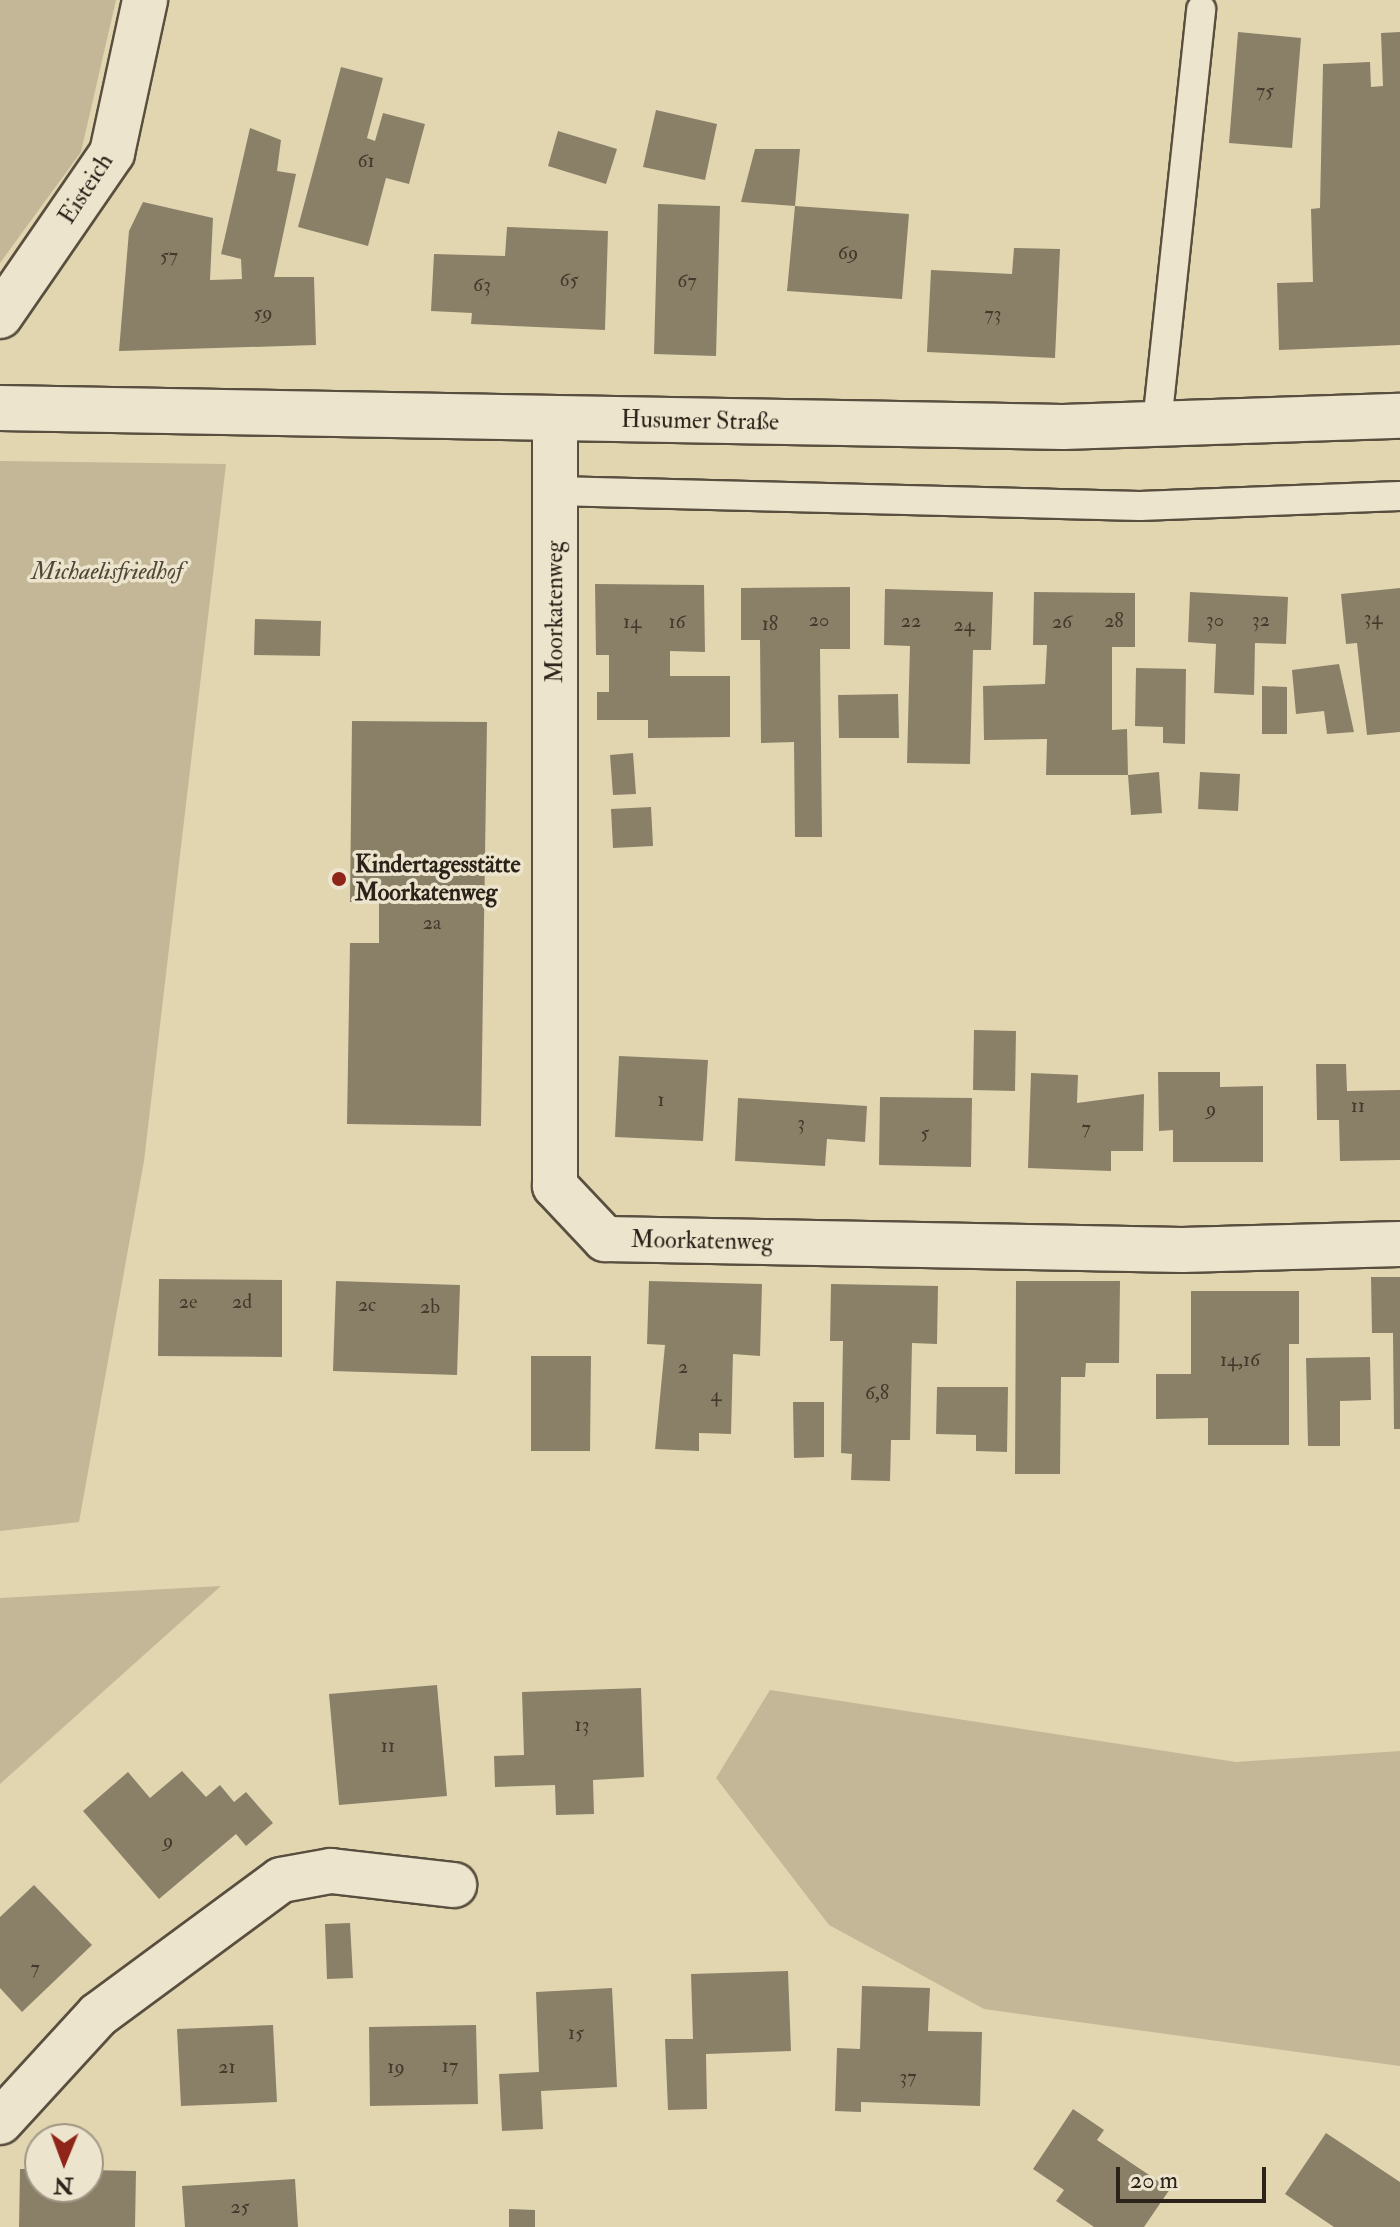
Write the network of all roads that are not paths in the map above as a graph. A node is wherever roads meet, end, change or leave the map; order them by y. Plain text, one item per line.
1 (145, 0) edge
2 (1201, 9) dead end
3 (0, 316) edge
4 (0, 408) edge
5 (1400, 416) edge
6 (555, 418) junction
7 (1157, 423) junction
8 (555, 491) junction
9 (1400, 496) edge
10 (1400, 1244) edge
11 (454, 1885) dead end
12 (0, 2122) edge

1 - 3 street, Eisteich
2 - 7 lane
4 - 6 street, Husumer Straße
5 - 7 street, Husumer Straße
6 - 7 street, Husumer Straße
6 - 8 street, Moorkatenweg
8 - 9 lane
8 - 10 street, Moorkatenweg
11 - 12 street

